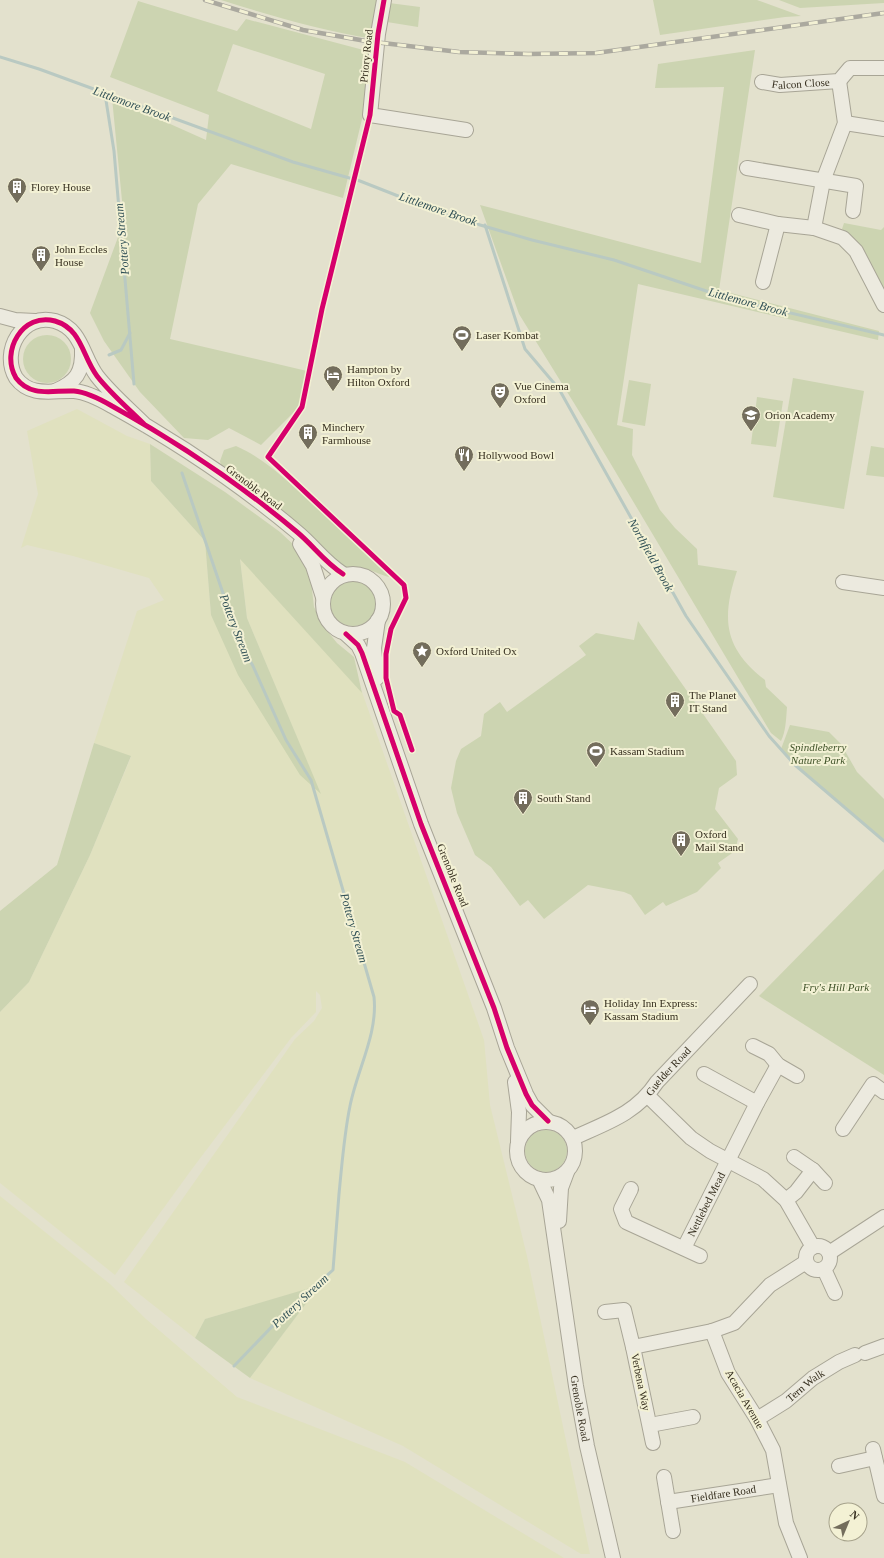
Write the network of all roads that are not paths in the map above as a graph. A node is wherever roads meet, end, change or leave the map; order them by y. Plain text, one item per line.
1 (384, 0) edge
2 (884, 68) edge
3 (839, 81) junction
4 (762, 82) dead end
5 (845, 123) junction
6 (884, 129) edge
7 (466, 130) dead end
8 (747, 168) dead end
9 (823, 181) junction
10 (853, 211) dead end
11 (739, 215) dead end
12 (778, 224) junction
13 (814, 228) junction
14 (763, 282) dead end
15 (884, 305) edge
16 (0, 316) edge
17 (36, 321) junction
18 (82, 349) junction
19 (0, 351) edge
20 (10, 365) junction
21 (53, 392) junction
22 (145, 425) junction
23 (280, 519) junction
24 (343, 574) junction
25 (843, 582) dead end
26 (884, 588) edge
27 (323, 597) junction
28 (378, 620) junction
29 (346, 634) junction
30 (380, 699) junction
31 (750, 984) dead end
32 (754, 1046) dead end
33 (507, 1048) junction
34 (778, 1065) junction
35 (704, 1074) dead end
36 (797, 1076) dead end
37 (884, 1092) edge
38 (648, 1096) junction
39 (757, 1103) junction
40 (548, 1121) junction
41 (843, 1129) dead end
42 (573, 1138) junction
43 (518, 1141) junction
44 (794, 1157) dead end
45 (728, 1161) junction
46 (813, 1170) junction
47 (567, 1172) junction
48 (539, 1179) junction
49 (825, 1183) dead end
50 (631, 1189) dead end
51 (786, 1200) junction
52 (884, 1216) edge
53 (813, 1247) junction
54 (684, 1248) junction
55 (829, 1253) junction
56 (700, 1256) dead end
57 (558, 1257) junction
58 (806, 1262) junction
59 (824, 1269) junction
60 (835, 1293) dead end
61 (605, 1312) dead end
62 (712, 1331) junction
63 (884, 1346) edge
64 (633, 1347) junction
65 (693, 1417) dead end
66 (757, 1419) junction
67 (650, 1425) junction
68 (653, 1443) dead end
69 (839, 1466) dead end
70 (664, 1477) dead end
71 (779, 1485) junction
72 (884, 1496) edge
73 (668, 1502) junction
74 (673, 1531) dead end
75 (613, 1558) edge
76 (800, 1558) edge

1 - 7 street, Priory Road
2 - 3 street, Falcon Close
3 - 4 street, Falcon Close
3 - 5 street, Falcon Close
5 - 6 street
5 - 9 street, Falcon Close
8 - 9 street
9 - 10 street
9 - 13 street, Falcon Close
11 - 12 street
12 - 13 street
12 - 14 street
13 - 15 street
16 - 17 street
17 - 18 street
17 - 20 street
18 - 21 street
18 - 22 street, Grenoble Road
19 - 20 street
20 - 21 street
21 - 22 street, Grenoble Road
22 - 23 street, Grenoble Road
23 - 24 street, Grenoble Road
23 - 27 street, Grenoble Road
24 - 27 street
24 - 28 street
25 - 26 street
27 - 29 street
28 - 29 street
28 - 30 street, Grenoble Road
29 - 30 street, Grenoble Road
30 - 33 street, Grenoble Road
31 - 38 street, Guelder Road
32 - 34 street
33 - 40 street, Grenoble Road
33 - 43 street, Grenoble Road
34 - 36 street
34 - 39 street, Nettlebed Mead
35 - 39 street
37 - 41 street
38 - 42 street, Guelder Road
38 - 45 street
39 - 45 street, Nettlebed Mead
40 - 42 street
40 - 43 street
42 - 47 street
43 - 48 street
44 - 46 street
45 - 51 street
45 - 54 street, Nettlebed Mead
46 - 49 street
46 - 51 street
47 - 48 street
47 - 57 street, Grenoble Road
48 - 57 street, Grenoble Road
50 - 54 street, Nettlebed Mead
51 - 53 street
52 - 55 street
53 - 55 street
53 - 58 street
54 - 56 street, Nettlebed Mead
55 - 59 street
57 - 75 street, Grenoble Road
58 - 59 street
58 - 62 street
59 - 60 street
61 - 64 street
62 - 64 street, Verbena Way
62 - 66 street, Acacia Avenue
63 - 66 street, Tern Walk
64 - 67 street, Verbena Way
65 - 67 street, Verbena Way
66 - 71 street, Acacia Avenue
67 - 68 street, Verbena Way
69 - 72 street
70 - 73 street
71 - 73 street, Fieldfare Road
71 - 76 street, Acacia Avenue
73 - 74 street

